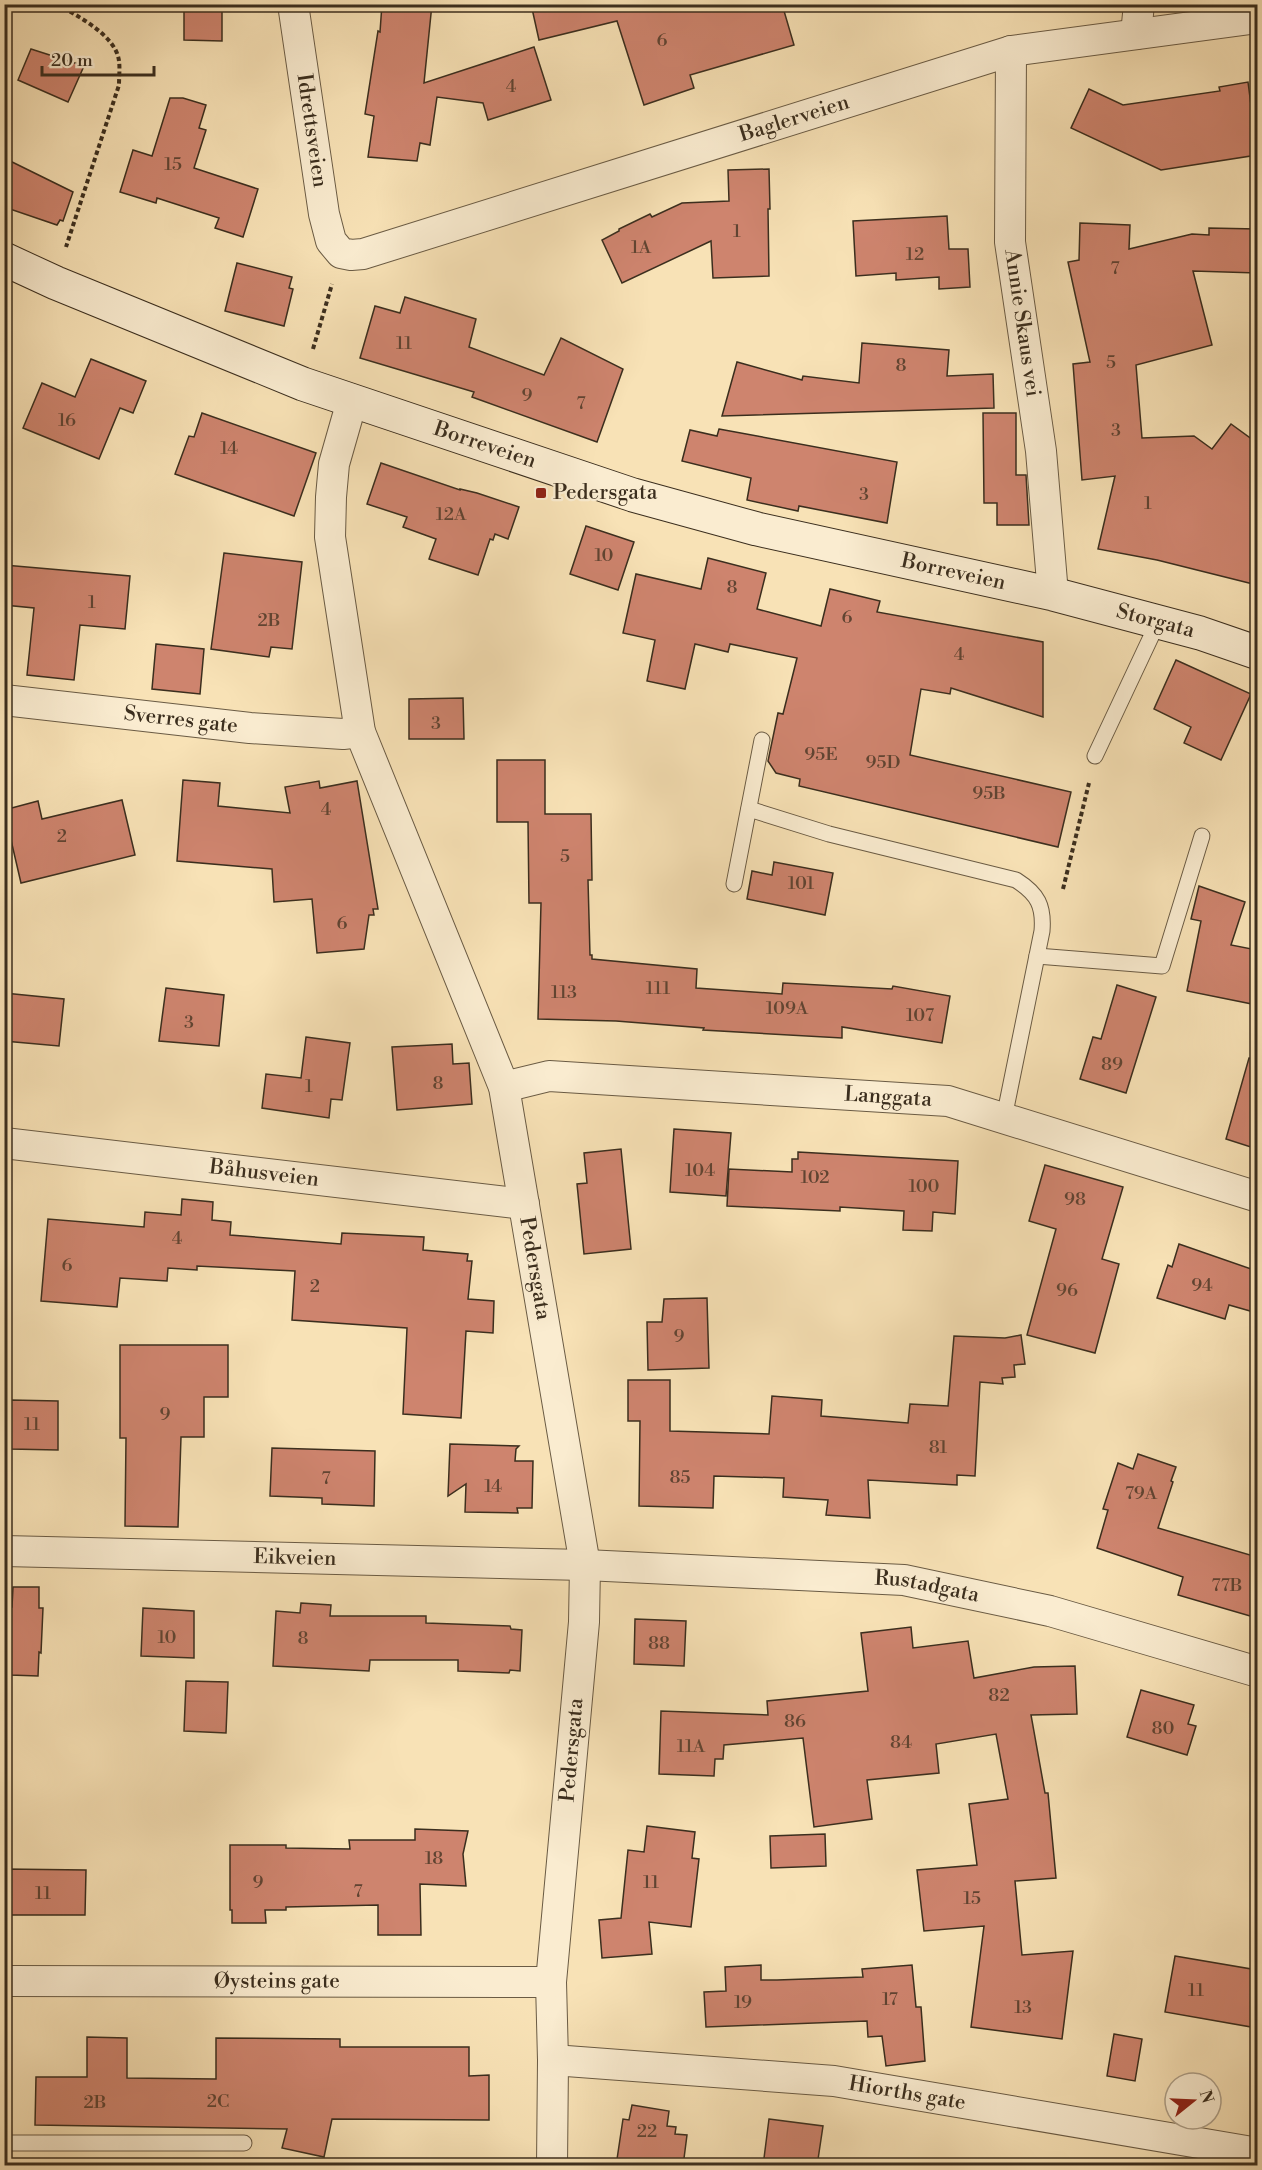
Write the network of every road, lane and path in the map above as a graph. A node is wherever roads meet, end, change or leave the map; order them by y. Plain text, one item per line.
1 (57, 4) edge
2 (293, 4) edge
3 (1139, 4) edge
4 (1257, 18) edge
5 (1136, 34) junction
6 (1011, 51) junction
7 (341, 253) junction
8 (4, 259) edge
9 (56, 284) junction
10 (303, 384) junction
11 (352, 402) junction
12 (1053, 594) junction
13 (1158, 622) junction
14 (1257, 653) edge
15 (4, 700) edge
16 (360, 732) junction
17 (762, 740) dead end
18 (1095, 756) joint
19 (749, 809) junction
20 (1202, 836) dead end
21 (734, 884) dead end
22 (1043, 913) junction
23 (1037, 956) junction
24 (504, 1087) junction
25 (1004, 1118) junction
26 (4, 1143) edge
27 (1257, 1197) edge
28 (524, 1204) junction
29 (4, 1551) edge
30 (585, 1565) junction
31 (1257, 1672) edge
32 (4, 1981) edge
33 (551, 1982) junction
34 (553, 2060) junction
35 (4, 2143) edge
36 (244, 2143) dead end
37 (1257, 2153) edge
38 (552, 2166) edge

1 - 9 path
2 - 7 street, Idrettsveien
3 - 5 street
4 - 5 street, Baglerveien
5 - 6 street, Baglerveien
6 - 7 street, Baglerveien
6 - 12 street, Annie Skaus vei
7 - 10 path
8 - 9 main road, Borreveien
9 - 10 main road, Borreveien
10 - 11 main road, Borreveien
11 - 12 main road, Borreveien
11 - 16 street, Pedersgata
12 - 13 main road, Storgata
13 - 14 main road, Storgata
13 - 18 lane
15 - 16 street, Sverres gate
16 - 24 street, Pedersgata
17 - 19 lane
18 - 22 path
19 - 21 lane
19 - 22 lane
20 - 23 lane
22 - 23 lane
23 - 25 lane
24 - 25 street, Langgata
24 - 28 street, Pedersgata
25 - 27 street, Langgata
26 - 28 street, Båhusveien
28 - 30 street, Pedersgata
29 - 30 street, Eikveien
30 - 31 street, Rustadgata
30 - 33 street, Pedersgata
32 - 33 street, Øysteins gate
33 - 34 street, Pedersgata
34 - 37 street, Hiorths gate
34 - 38 street, Pedersgata
35 - 36 lane

